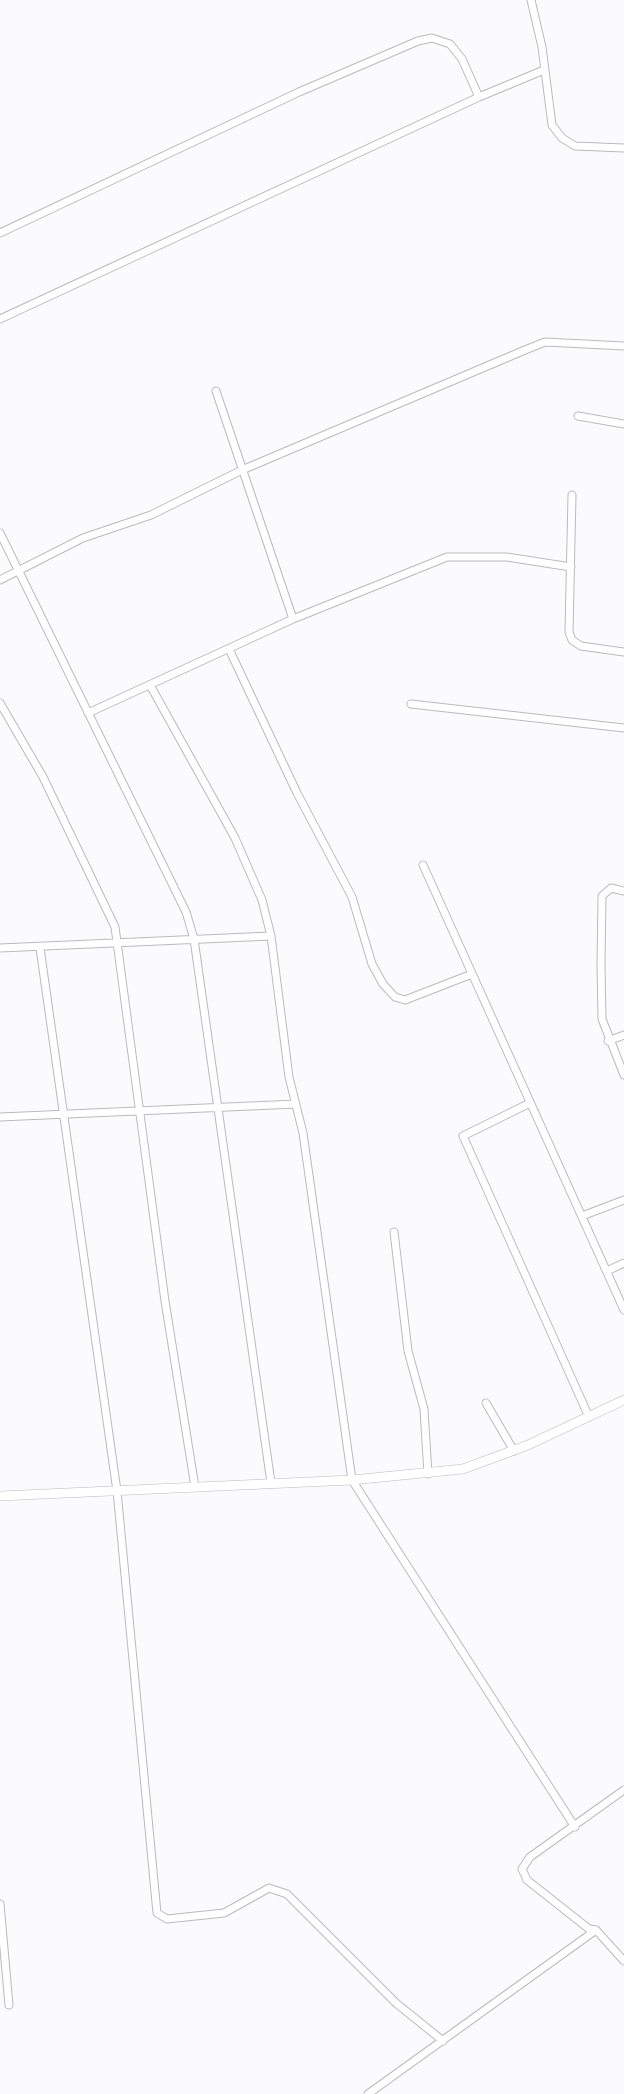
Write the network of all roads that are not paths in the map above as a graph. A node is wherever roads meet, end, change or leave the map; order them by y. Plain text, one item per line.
1 (531, 0) edge
2 (544, 70) junction
3 (479, 97) junction
4 (624, 148) edge
5 (0, 233) edge
6 (0, 319) edge
7 (624, 346) edge
8 (216, 391) dead end
9 (578, 416) dead end
10 (624, 424) edge
11 (242, 470) junction
12 (572, 495) dead end
13 (0, 533) edge
14 (571, 566) junction
15 (18, 572) junction
16 (0, 580) edge
17 (293, 619) junction
18 (229, 649) junction
19 (624, 652) edge
20 (150, 685) junction
21 (0, 703) edge
22 (411, 704) dead end
23 (88, 713) junction
24 (624, 728) edge
25 (423, 865) dead end
26 (624, 891) edge
27 (271, 936) junction
28 (194, 939) junction
29 (118, 943) junction
30 (0, 948) edge
31 (40, 948) junction
32 (472, 974) junction
33 (624, 1035) edge
34 (608, 1041) junction
35 (624, 1075) edge
36 (530, 1103) junction
37 (296, 1104) junction
38 (219, 1108) junction
39 (140, 1111) junction
40 (64, 1115) junction
41 (0, 1118) edge
42 (624, 1200) edge
43 (582, 1216) junction
44 (394, 1232) dead end
45 (624, 1263) edge
46 (607, 1271) junction
47 (624, 1310) edge
48 (624, 1400) edge
49 (486, 1404) dead end
50 (589, 1417) junction
51 (514, 1451) junction
52 (428, 1475) junction
53 (352, 1480) junction
54 (271, 1483) junction
55 (195, 1487) junction
56 (117, 1491) junction
57 (0, 1496) edge
58 (624, 1790) edge
59 (575, 1827) junction
60 (0, 1904) edge
61 (596, 1930) junction
62 (624, 1961) edge
63 (9, 2005) dead end
64 (443, 2041) junction
65 (368, 2094) edge

1 - 2 street
2 - 3 street
2 - 4 street
3 - 5 street
3 - 6 street
7 - 11 street
8 - 11 street
9 - 10 street
11 - 15 street
11 - 17 street
12 - 14 street
13 - 15 street
14 - 17 street
14 - 19 street
15 - 16 street
15 - 23 street
17 - 18 street
18 - 20 street
18 - 32 street
20 - 23 street
20 - 27 street
21 - 29 street
22 - 24 street
23 - 28 street
25 - 32 street
26 - 34 street
27 - 28 street
27 - 37 street
28 - 29 street
28 - 38 street
29 - 31 street
29 - 39 street
30 - 31 street
31 - 40 street
32 - 36 street
33 - 34 street
34 - 35 street
36 - 43 street
36 - 50 street
37 - 38 street
37 - 53 street
38 - 39 street
38 - 54 street
39 - 40 street
39 - 55 street
40 - 41 street
40 - 56 street
42 - 43 street
43 - 46 street
44 - 52 street
45 - 46 street
46 - 47 street
48 - 50 street
49 - 51 street
50 - 51 street
51 - 52 street
52 - 53 street
53 - 54 street
53 - 59 street
54 - 55 street
55 - 56 street
56 - 57 street
56 - 64 street
58 - 59 street
59 - 61 street
60 - 63 street
61 - 62 street
61 - 64 street
64 - 65 street

